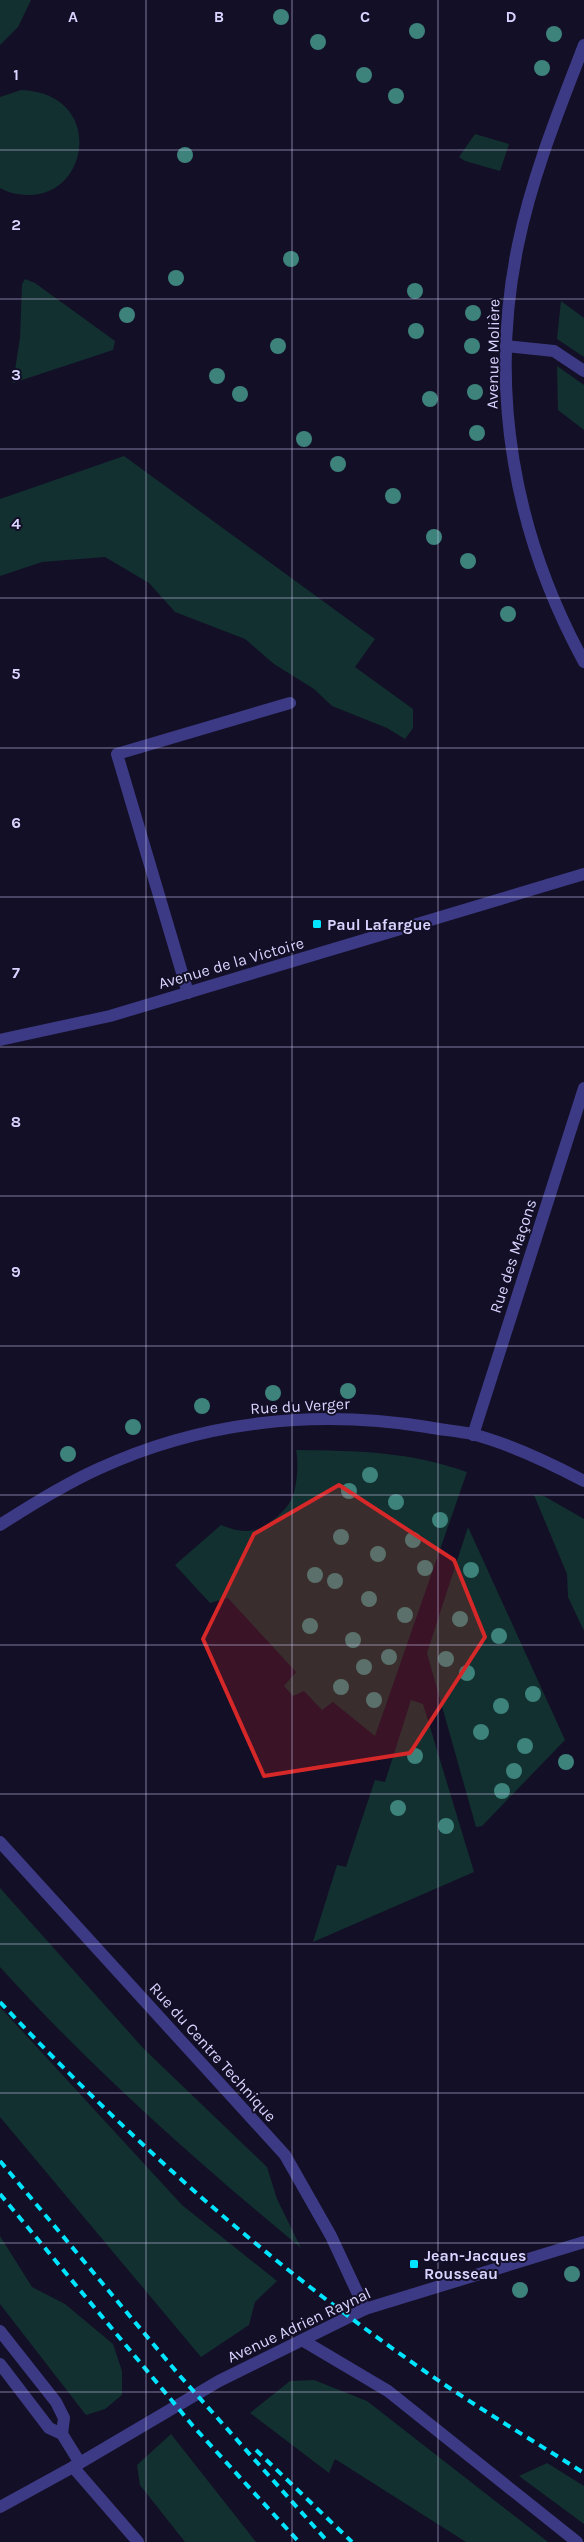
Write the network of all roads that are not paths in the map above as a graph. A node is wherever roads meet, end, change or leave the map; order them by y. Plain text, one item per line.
1 (584, 44) edge
2 (506, 346) junction
3 (584, 371) edge
4 (584, 662) edge
5 (290, 703) dead end
6 (584, 874) edge
7 (188, 993) junction
8 (0, 1040) edge
9 (584, 1088) edge
10 (473, 1434) junction
11 (584, 1481) edge
12 (0, 1525) edge
13 (0, 1842) edge
14 (584, 2242) edge
15 (365, 2309) junction
16 (0, 2331) edge
17 (302, 2340) junction
18 (0, 2364) edge
19 (62, 2434) junction
20 (77, 2465) junction
21 (0, 2507) edge
22 (138, 2542) edge
23 (577, 2542) edge

1 - 2 street, Avenue Molière
2 - 3 street
2 - 4 street, Avenue Molière
5 - 7 street
6 - 7 street, Avenue de la Victoire
7 - 8 street, Avenue de la Victoire
9 - 10 street, Rue des Maçons
10 - 11 street, Rue du Verger
10 - 12 street, Rue du Verger
13 - 15 street, Rue du Centre Technique
14 - 15 street, Avenue Adrien Raynal
15 - 17 street, Avenue Adrien Raynal
16 - 19 street
17 - 20 street, Avenue Adrien Raynal
17 - 23 street
18 - 19 street
19 - 20 street
20 - 21 street, Avenue Adrien Raynal
20 - 22 street

